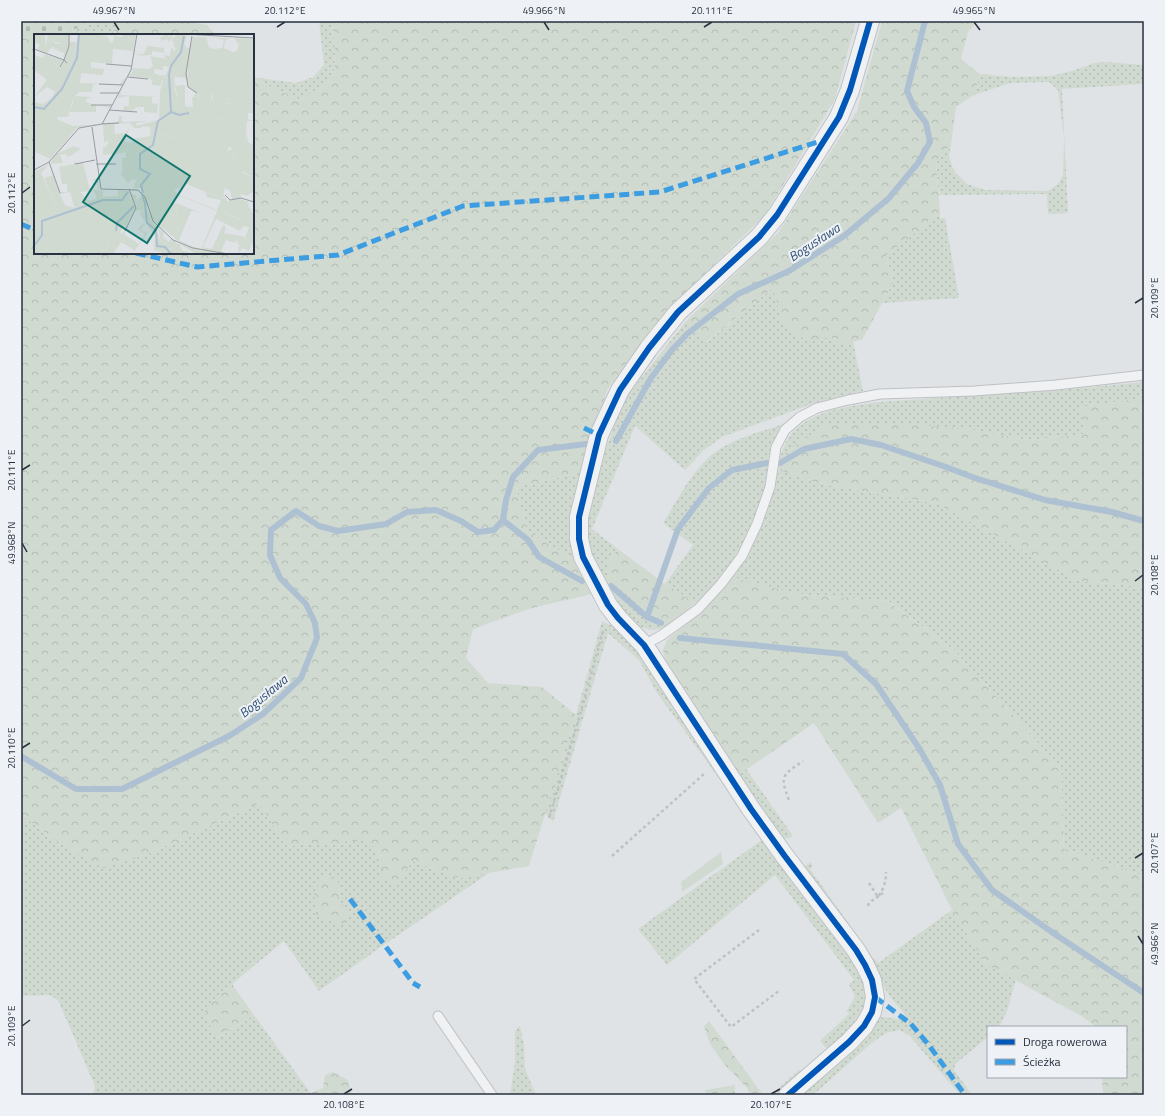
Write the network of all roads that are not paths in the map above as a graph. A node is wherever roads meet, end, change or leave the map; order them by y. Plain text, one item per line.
1 (870, 21) edge
2 (1144, 375) edge
3 (644, 645) junction
4 (438, 1016) dead end
5 (492, 1095) edge
6 (788, 1095) edge

1 - 3 street
2 - 3 lane
3 - 6 street
4 - 5 lane

